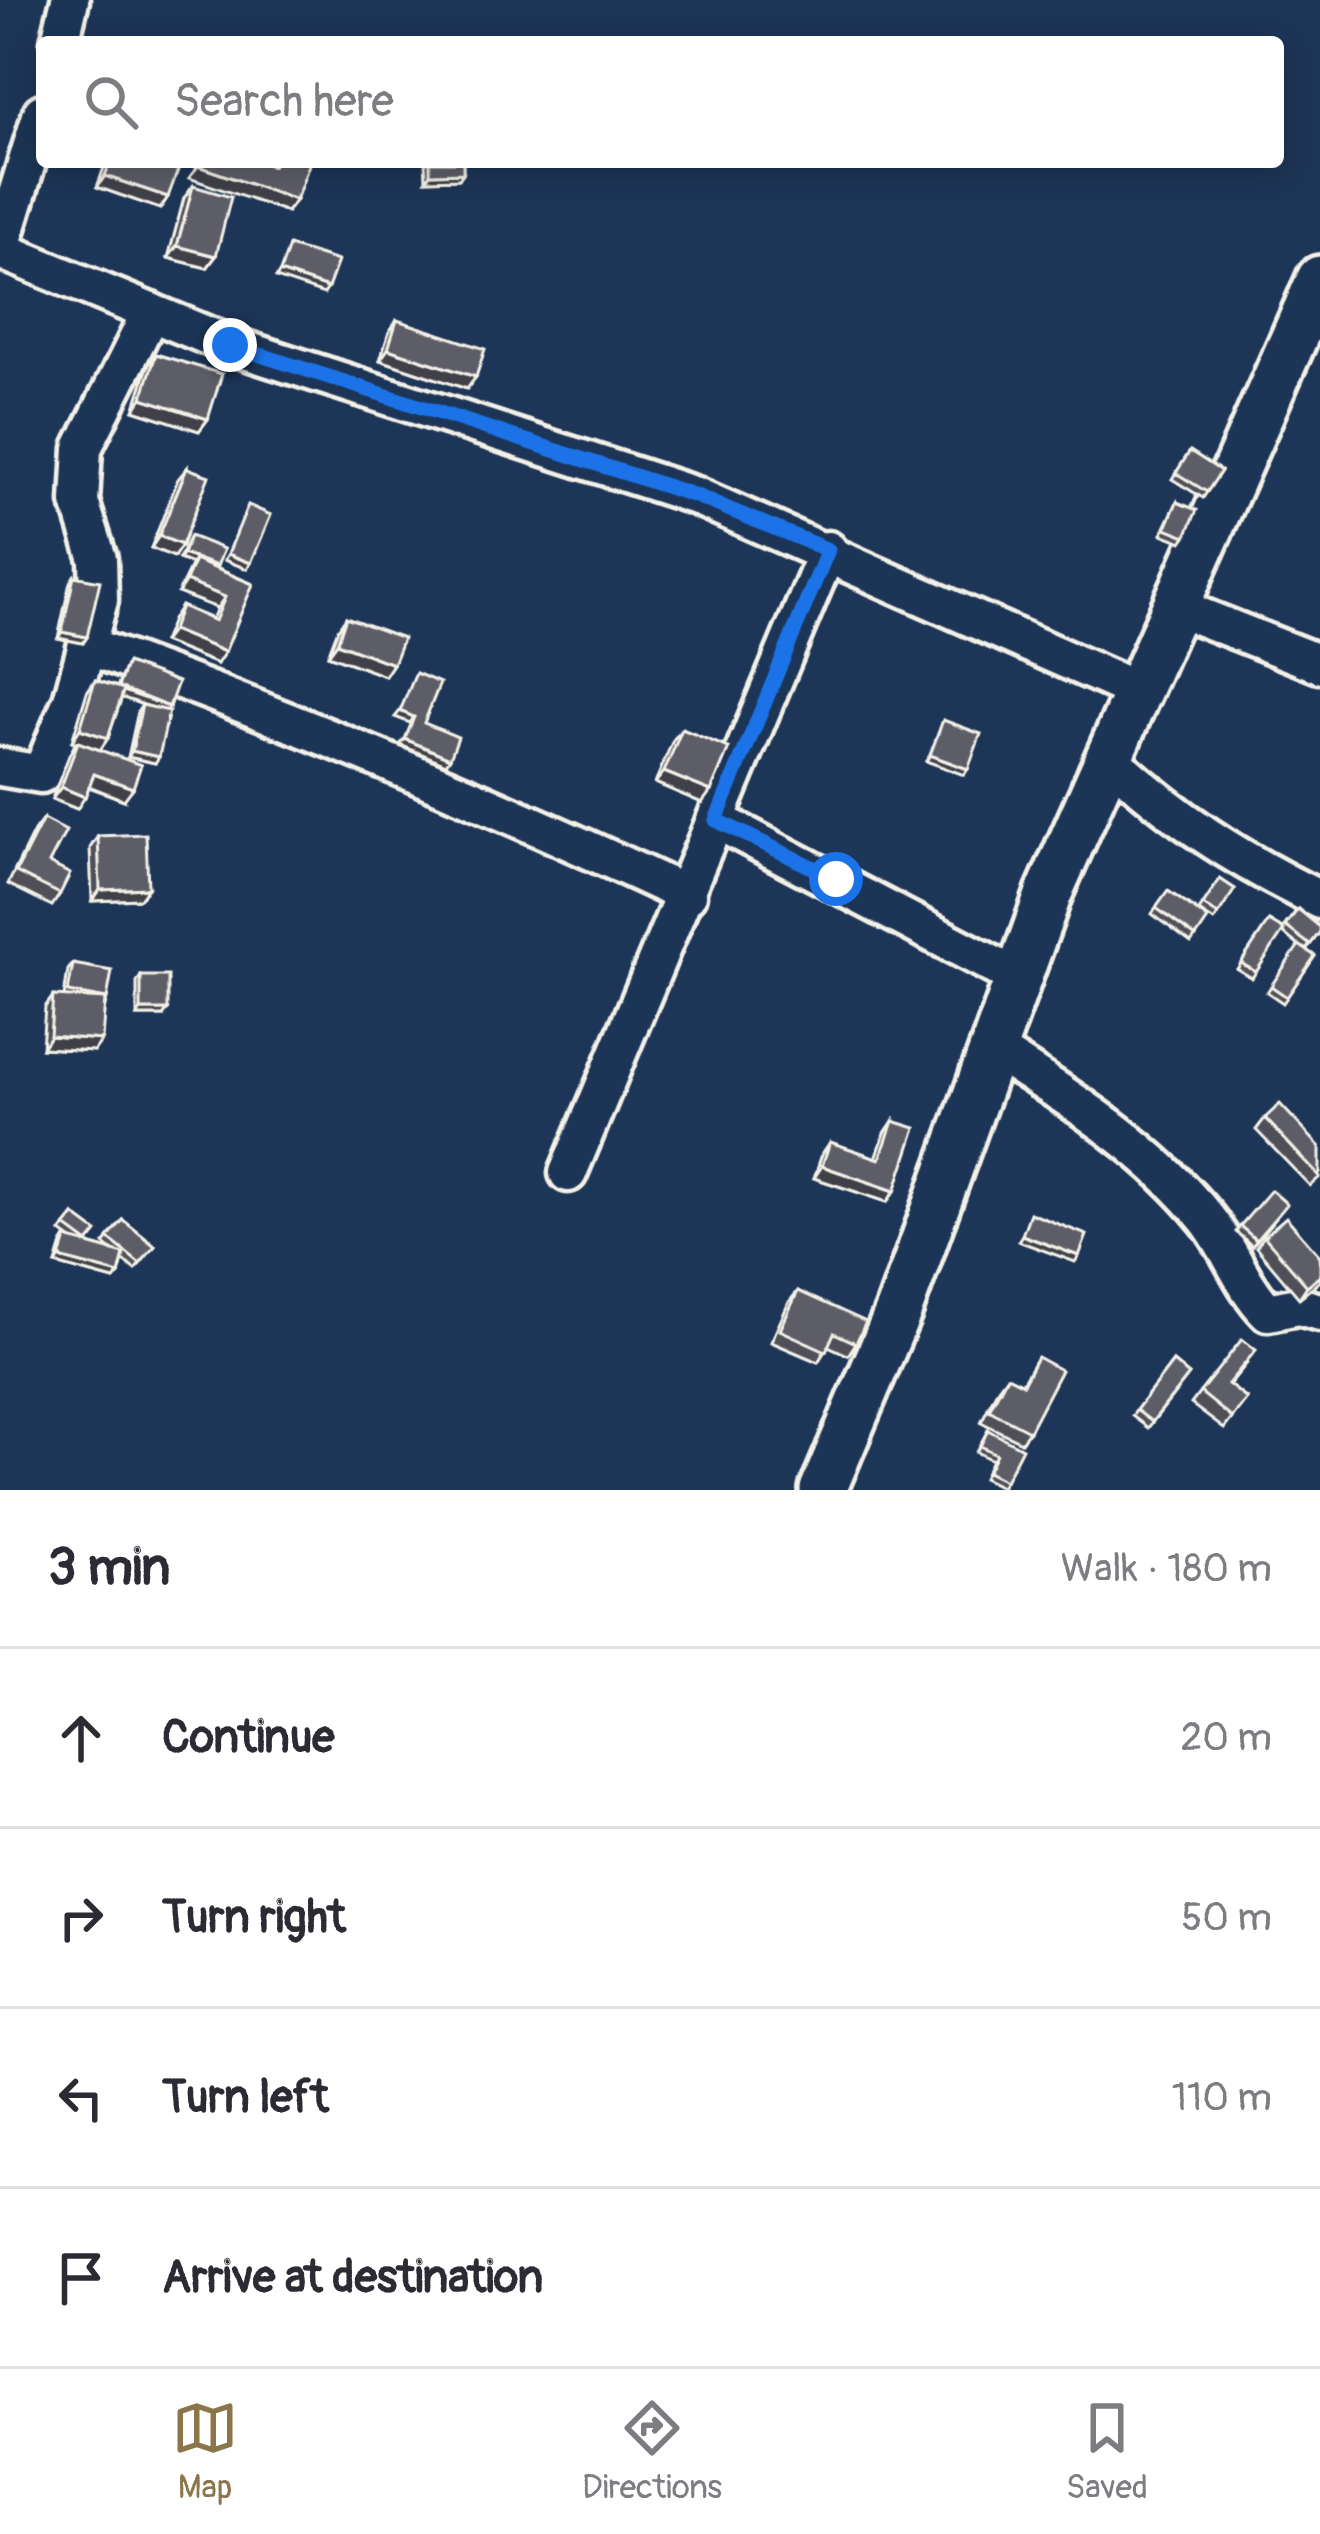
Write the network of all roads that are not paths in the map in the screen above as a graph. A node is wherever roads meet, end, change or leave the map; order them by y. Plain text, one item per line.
1 (70, 0) edge
2 (61, 36) edge
3 (36, 133) edge
4 (0, 250) edge
5 (1320, 279) edge
6 (151, 312) junction
7 (828, 550) junction
8 (1176, 607) junction
9 (88, 646) junction
10 (1320, 664) edge
11 (1137, 691) junction
12 (1106, 756) junction
13 (0, 766) edge
14 (716, 820) junction
15 (687, 895) junction
16 (1320, 900) edge
17 (1016, 976) junction
18 (990, 1047) junction
19 (568, 1173) dead end
20 (1320, 1312) edge
21 (823, 1490) edge

1 - 2 street
3 - 4 street
4 - 6 street
5 - 8 street
6 - 7 street
6 - 9 street
7 - 11 street
7 - 14 street
8 - 10 street
8 - 11 street
9 - 13 street
9 - 15 street
11 - 12 street
12 - 16 street
12 - 17 street
14 - 15 street
14 - 17 street
15 - 19 street
17 - 18 street
18 - 20 street
18 - 21 street

